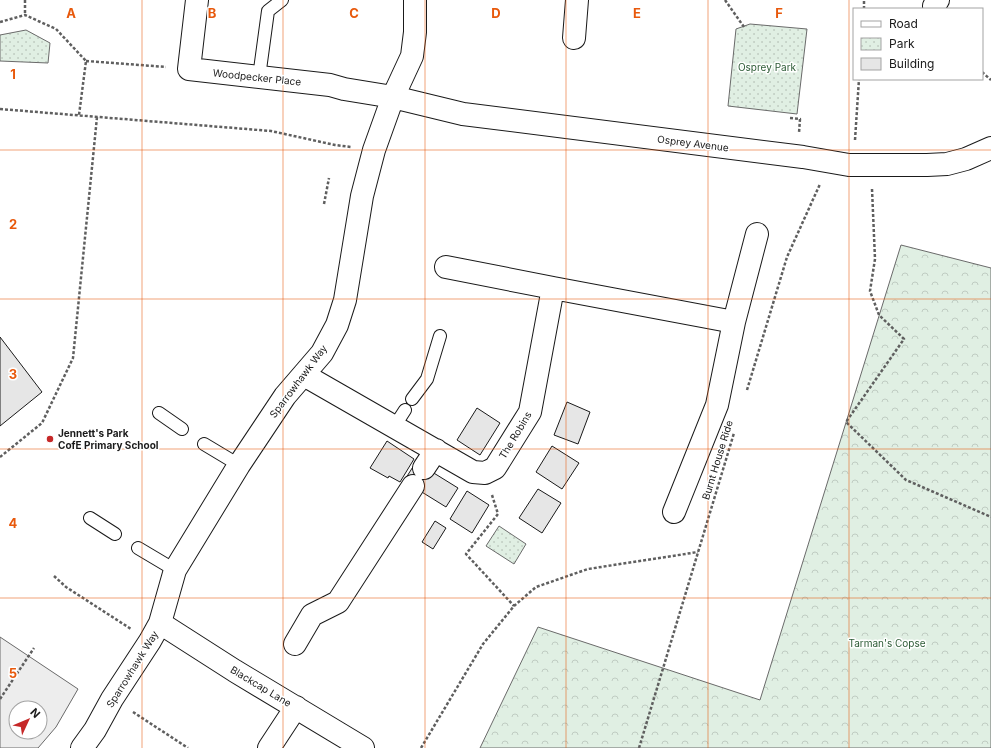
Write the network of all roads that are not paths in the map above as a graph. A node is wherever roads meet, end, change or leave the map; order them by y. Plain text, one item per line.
1 (197, 0) edge
2 (282, 0) edge
3 (415, 0) edge
4 (577, 0) edge
5 (574, 38) dead end
6 (259, 77) junction
7 (393, 97) junction
8 (991, 148) edge
9 (757, 234) dead end
10 (446, 267) dead end
11 (552, 288) junction
12 (734, 322) junction
13 (440, 336) dead end
14 (304, 375) junction
15 (412, 399) dead end
16 (159, 413) dead end
17 (182, 429) dead end
18 (204, 444) dead end
19 (239, 465) junction
20 (412, 486) dead end
21 (674, 512) dead end
22 (90, 518) dead end
23 (115, 534) dead end
24 (138, 548) dead end
25 (175, 570) junction
26 (155, 632) junction
27 (295, 644) dead end
28 (296, 707) junction
29 (82, 748) edge
30 (269, 748) edge
31 (363, 748) edge

1 - 6 street, Woodpecker Place
2 - 6 lane
3 - 7 street, Sparrowhawk Way
4 - 5 street
6 - 7 street, Woodpecker Place
7 - 8 street, Osprey Avenue
7 - 14 street, Sparrowhawk Way
9 - 12 street
10 - 11 street
11 - 12 street
11 - 14 street, The Robins
12 - 21 street
13 - 15 lane
14 - 19 street, Sparrowhawk Way
16 - 17 lane
18 - 19 lane
19 - 25 street, Sparrowhawk Way
20 - 27 street
22 - 23 lane
24 - 25 lane
25 - 26 street, Sparrowhawk Way
26 - 28 street, Blackcap Lane
26 - 29 street, Sparrowhawk Way
28 - 30 street
28 - 31 street, Blackcap Lane

